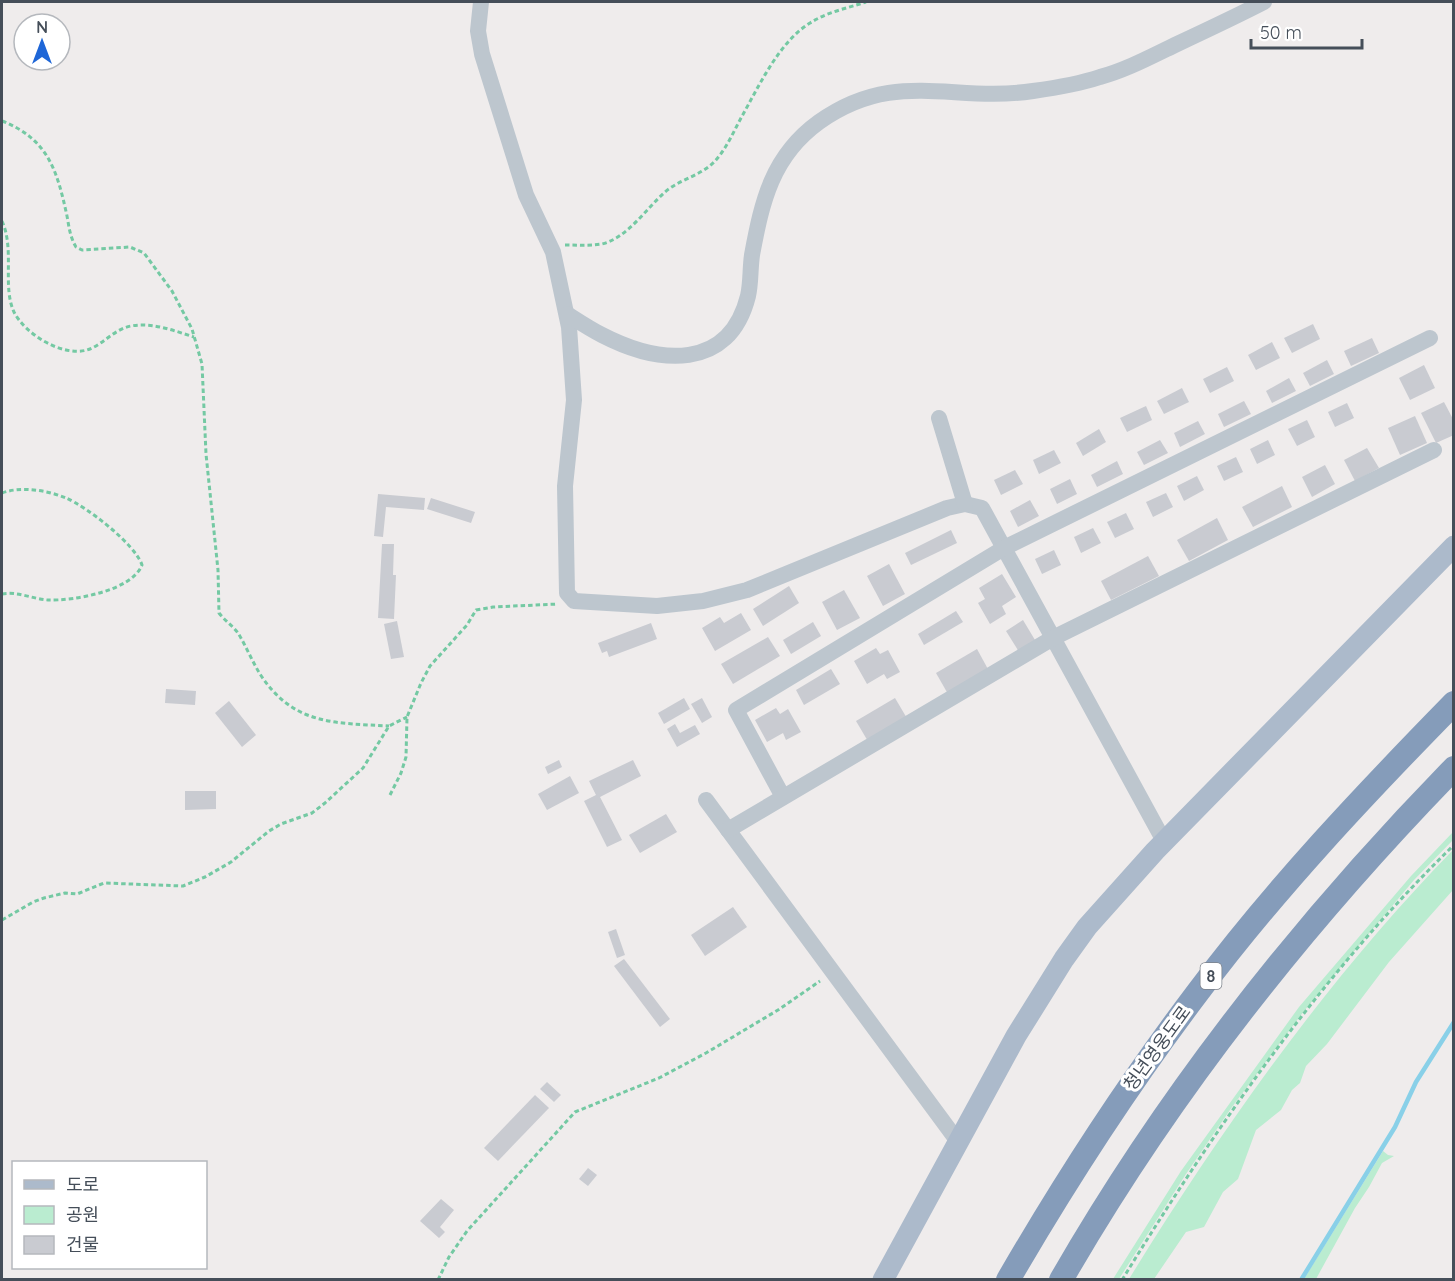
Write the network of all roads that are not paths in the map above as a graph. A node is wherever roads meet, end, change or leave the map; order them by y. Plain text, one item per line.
1 (481, 2) edge
2 (1264, 2) edge
3 (567, 314) junction
4 (601, 335) junction
5 (1430, 338) dead end
6 (572, 348) junction
7 (939, 418) dead end
8 (1434, 450) dead end
9 (964, 504) junction
10 (1454, 546) edge
11 (1004, 548) junction
12 (1053, 638) junction
13 (1454, 703) edge
14 (1454, 768) edge
15 (783, 797) junction
16 (706, 800) dead end
17 (728, 830) junction
18 (1165, 843) junction
19 (958, 1143) junction
20 (883, 1280) edge
21 (1008, 1280) edge
22 (1061, 1280) edge

1 - 3 street
2 - 4 street
3 - 4 street
3 - 6 street
4 - 6 street
5 - 11 street
6 - 9 street
7 - 9 street
8 - 12 street
9 - 11 street
10 - 18 main road
11 - 12 street
11 - 15 street
12 - 15 street
12 - 18 street
13 - 21 highway, 청년영웅도로 / 8
14 - 22 highway
15 - 17 street
16 - 17 street
17 - 19 street
18 - 19 main road
19 - 20 main road

